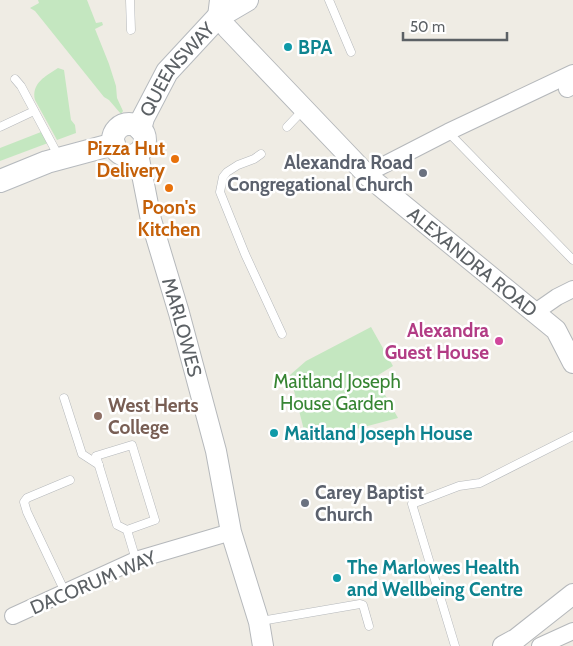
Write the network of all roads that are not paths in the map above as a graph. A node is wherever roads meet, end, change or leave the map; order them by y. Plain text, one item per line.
1 (130, 0) edge
2 (247, 0) edge
3 (329, 0) edge
4 (219, 8) edge
5 (131, 30) dead end
6 (351, 52) dead end
7 (573, 73) edge
8 (15, 79) dead end
9 (304, 109) junction
10 (34, 111) junction
11 (0, 127) edge
12 (287, 127) dead end
13 (140, 129) junction
14 (448, 132) junction
15 (114, 144) junction
16 (138, 154) junction
17 (260, 154) dead end
18 (60, 159) junction
19 (369, 177) junction
20 (0, 181) edge
21 (573, 260) edge
22 (573, 289) edge
23 (534, 313) junction
24 (282, 334) dead end
25 (573, 362) edge
26 (64, 398) dead end
27 (573, 436) edge
28 (99, 465) junction
29 (70, 480) dead end
30 (128, 530) junction
31 (231, 532) junction
32 (136, 560) junction
33 (65, 592) junction
34 (573, 594) edge
35 (13, 616) dead end
36 (259, 622) junction
37 (369, 626) dead end
38 (573, 631) edge
39 (513, 644) edge
40 (263, 646) edge
41 (455, 646) edge
42 (540, 646) edge

1 - 5 lane
2 - 4 main road, QUEENSWAY
3 - 6 lane
4 - 9 street, ALEXANDRA ROAD
4 - 13 main road, QUEENSWAY
7 - 14 street
8 - 10 lane
9 - 12 lane
9 - 19 street, ALEXANDRA ROAD
10 - 11 lane
10 - 18 lane
13 - 15 main road
13 - 16 main road
14 - 19 street
14 - 21 lane
15 - 16 main road
15 - 18 main road
16 - 31 street, MARLOWES
17 - 24 lane
18 - 20 main road
19 - 23 street, ALEXANDRA ROAD
22 - 23 street
23 - 25 street, ALEXANDRA ROAD
26 - 28 lane
27 - 41 lane
28 - 30 lane
28 - 30 lane
29 - 33 lane
30 - 32 lane
31 - 32 street, DACORUM WAY
31 - 36 street, MARLOWES
32 - 33 street, DACORUM WAY
33 - 35 street, DACORUM WAY
34 - 39 street
36 - 37 lane
36 - 40 street, MARLOWES
38 - 42 street

